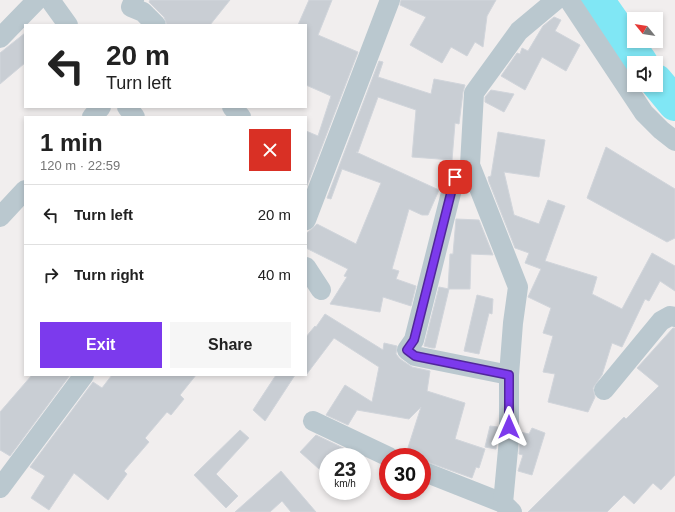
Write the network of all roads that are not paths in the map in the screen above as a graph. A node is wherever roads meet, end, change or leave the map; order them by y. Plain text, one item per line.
1 (37, 0) edge
2 (50, 0) edge
3 (134, 0) edge
4 (390, 0) edge
5 (556, 0) edge
6 (569, 0) edge
7 (67, 24) edge
8 (155, 24) edge
9 (0, 38) edge
10 (100, 108) edge
11 (128, 108) edge
12 (233, 108) edge
13 (93, 116) edge
14 (134, 116) edge
15 (241, 116) edge
16 (675, 141) edge
17 (455, 177) dead end
18 (24, 191) edge
19 (0, 217) edge
20 (307, 217) edge
21 (307, 269) edge
22 (321, 290) dead end
23 (675, 316) edge
24 (509, 375) junction
25 (83, 376) edge
26 (604, 390) dead end
27 (313, 421) dead end
28 (379, 452) edge
29 (431, 475) edge
30 (0, 488) edge
31 (507, 508) edge

1 - 9 street
2 - 7 street
3 - 8 street
4 - 20 street
5 - 24 street
6 - 16 street
10 - 13 street
11 - 14 street
12 - 15 street
17 - 24 street
18 - 19 street
21 - 22 street
23 - 26 street
24 - 31 street
25 - 30 street
27 - 28 street
29 - 31 street

